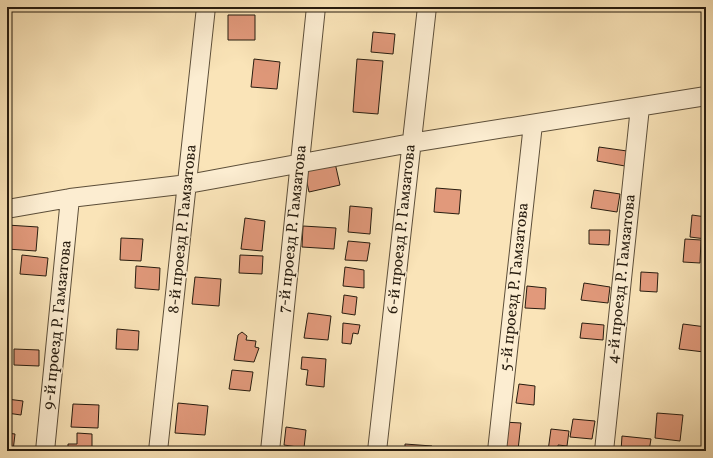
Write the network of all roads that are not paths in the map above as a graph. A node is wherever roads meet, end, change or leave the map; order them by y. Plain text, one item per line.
1 (206, 7) edge
2 (316, 7) edge
3 (427, 7) edge
4 (706, 96) edge
5 (640, 107) junction
6 (534, 124) junction
7 (411, 143) junction
8 (299, 164) junction
9 (188, 184) junction
10 (70, 198) junction
11 (7, 208) edge
12 (45, 451) edge
13 (158, 451) edge
14 (270, 451) edge
15 (377, 451) edge
16 (497, 451) edge
17 (604, 451) edge

1 - 9 street, 8-й проезд Р. Гамзатова
2 - 8 street, 7-й проезд Р. Гамзатова
3 - 7 street, 6-й проезд Р. Гамзатова
4 - 5 street
5 - 6 street
5 - 17 street, 4-й проезд Р. Гамзатова
6 - 7 street
6 - 16 street, 5-й проезд Р. Гамзатова
7 - 8 street
7 - 15 street, 6-й проезд Р. Гамзатова
8 - 9 street
8 - 14 street, 7-й проезд Р. Гамзатова
9 - 10 street
9 - 13 street, 8-й проезд Р. Гамзатова
10 - 11 street
10 - 12 street, 9-й проезд Р. Гамзатова

